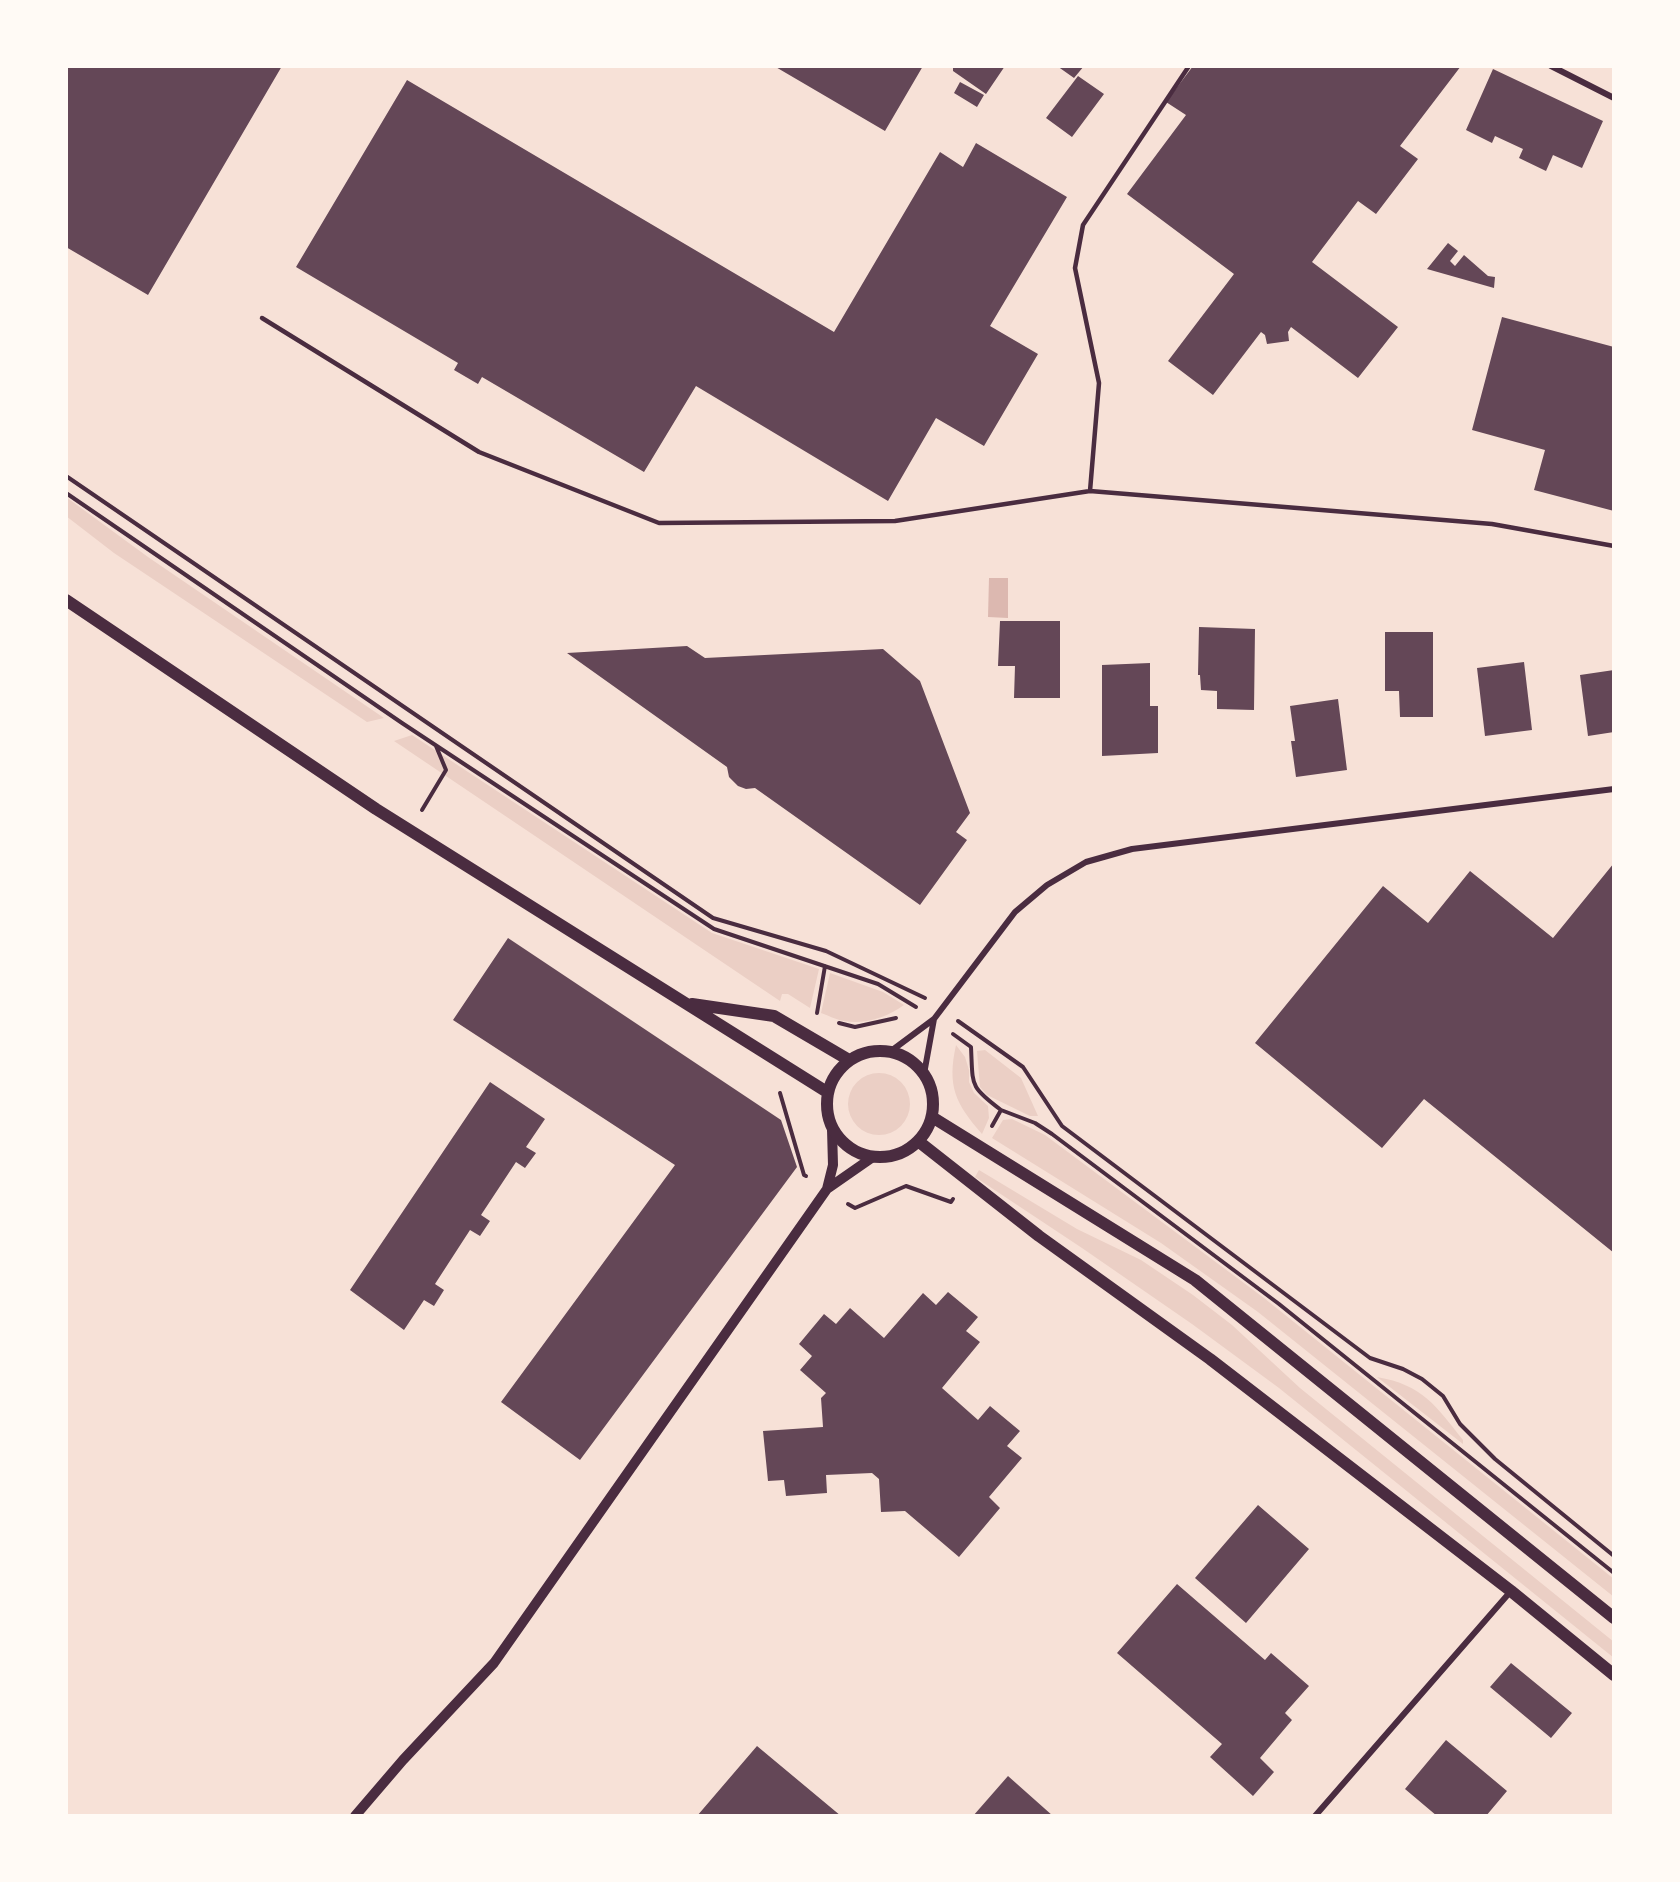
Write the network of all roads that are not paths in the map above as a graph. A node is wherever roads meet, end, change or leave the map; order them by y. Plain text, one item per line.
1 (1189, 66) edge
2 (1551, 66) edge
3 (1614, 98) edge
4 (262, 318) dead end
5 (1090, 491) junction
6 (1614, 546) edge
7 (66, 600) edge
8 (1614, 789) edge
9 (686, 1004) junction
10 (934, 1018) junction
11 (891, 1051) junction
12 (849, 1060) junction
13 (924, 1074) junction
14 (827, 1092) junction
15 (932, 1117) junction
16 (832, 1129) junction
17 (918, 1142) junction
18 (873, 1157) junction
19 (827, 1189) junction
20 (1511, 1591) junction
21 (1614, 1618) edge
22 (1614, 1675) edge
23 (355, 1816) edge
24 (1315, 1816) edge

1 - 5 lane
2 - 3 street
4 - 5 lane
5 - 6 lane
7 - 9 main road
8 - 10 street
9 - 12 main road
9 - 14 main road
10 - 11 street
10 - 13 street
11 - 12 main road
11 - 13 main road
12 - 14 main road
13 - 15 main road
14 - 16 main road
15 - 17 main road
15 - 21 main road
16 - 18 main road
16 - 19 street
17 - 18 main road
17 - 20 main road
18 - 19 street
19 - 23 street
20 - 22 main road
20 - 24 street

